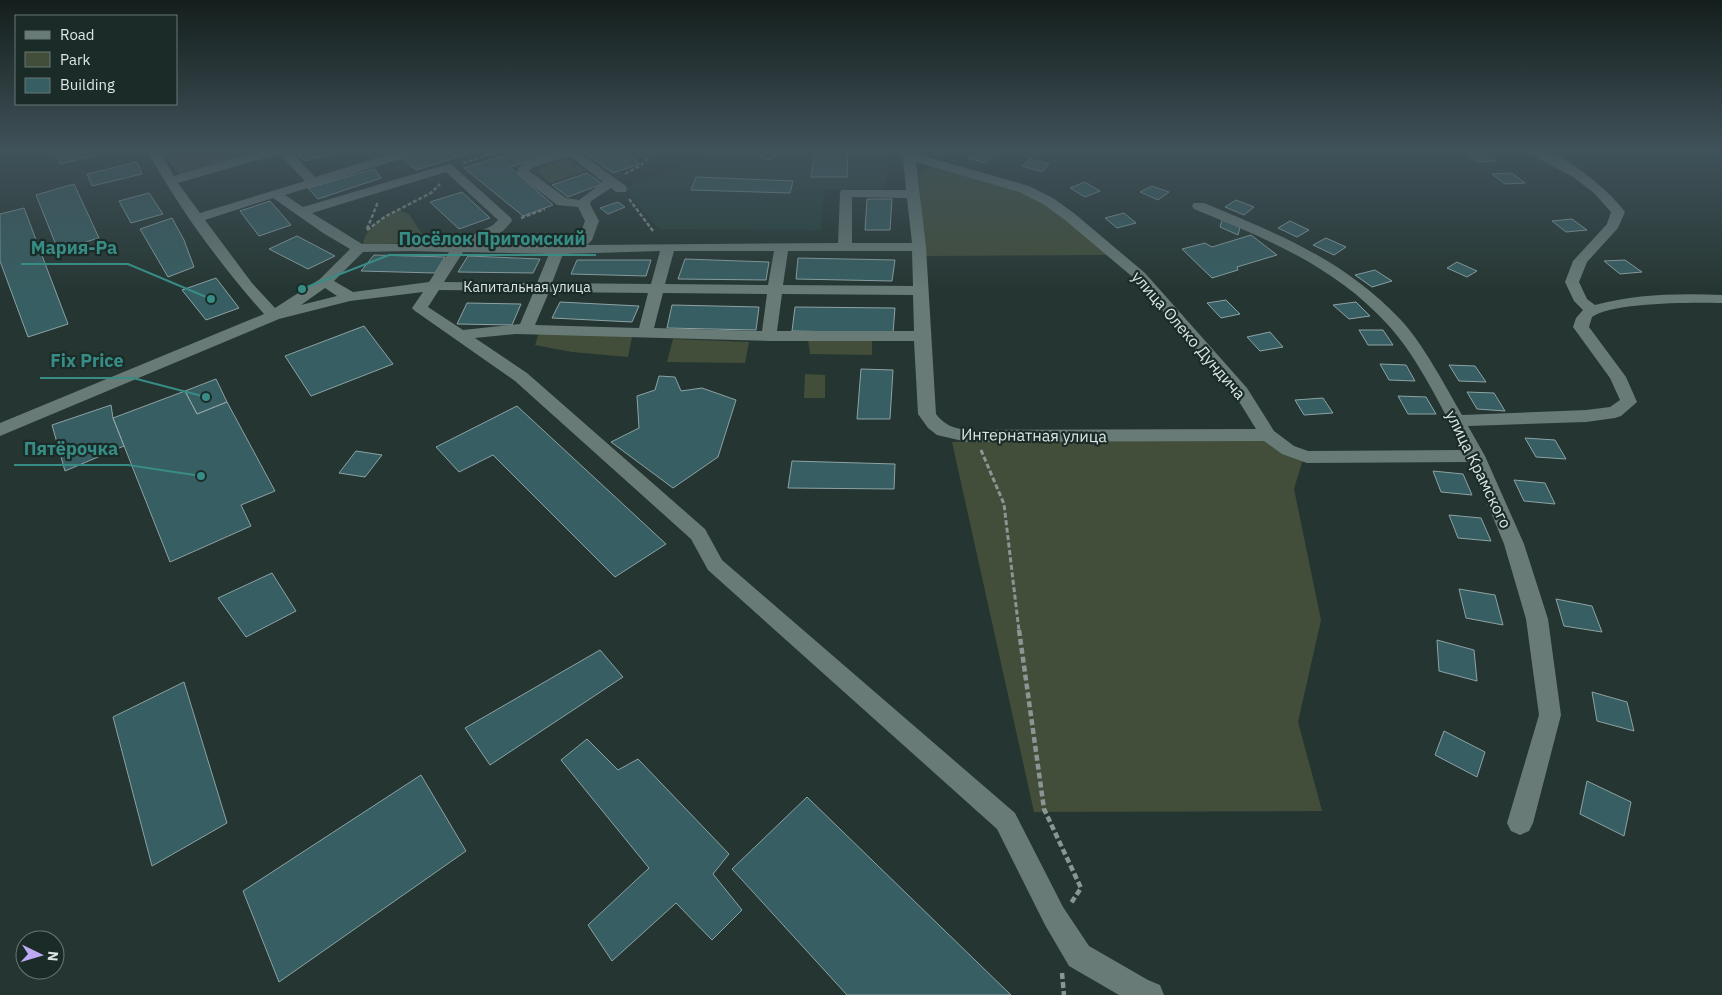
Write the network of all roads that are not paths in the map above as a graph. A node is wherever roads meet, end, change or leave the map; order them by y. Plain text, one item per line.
1 (181, 196) edge
2 (263, 196) edge
3 (279, 196) edge
4 (351, 196) edge
5 (479, 196) edge
6 (555, 196) edge
7 (592, 196) edge
8 (846, 196) edge
9 (914, 196) edge
10 (1039, 196) edge
11 (1606, 196) edge
12 (583, 204) junction
13 (1199, 206) dead end
14 (301, 212) junction
15 (197, 218) junction
16 (782, 246) junction
17 (845, 246) junction
18 (668, 247) junction
19 (919, 247) junction
20 (359, 248) junction
21 (459, 248) junction
22 (564, 250) junction
23 (325, 282) junction
24 (435, 286) junction
25 (541, 288) junction
26 (656, 288) junction
27 (775, 289) junction
28 (921, 291) junction
29 (350, 297) junction
30 (1722, 299) edge
31 (1592, 310) junction
32 (274, 316) junction
33 (526, 329) junction
34 (645, 333) junction
35 (460, 335) junction
36 (769, 336) junction
37 (922, 336) junction
38 (1457, 421) junction
39 (0, 430) edge
40 (1268, 435) junction
41 (1476, 456) junction
42 (1520, 823) dead end
43 (1150, 995) edge

1 - 15 street
2 - 15 street
3 - 14 street
4 - 14 street
5 - 21 street
6 - 12 street
7 - 12 street
8 - 17 street
9 - 19 street, Интернатная улица
10 - 40 street, улица Олеко Дундича
11 - 31 street
12 - 22 street
13 - 38 street, улица Крамского
14 - 20 street
15 - 32 street
16 - 17 street
16 - 18 street
16 - 27 street
17 - 19 street
18 - 22 street
18 - 26 street
19 - 28 street, Интернатная улица
20 - 21 street
20 - 23 street
21 - 22 street
21 - 24 street
22 - 25 street
23 - 29 street
23 - 32 street
24 - 25 street, Капитальная улица
24 - 29 street, Капитальная улица
24 - 35 street
25 - 26 street, Капитальная улица
25 - 33 street
26 - 27 street, Капитальная улица
26 - 34 street
27 - 28 street, Капитальная улица
27 - 36 street
28 - 37 street, Интернатная улица
29 - 32 street, Капитальная улица
30 - 31 street
31 - 38 street
32 - 39 street
33 - 34 street
33 - 35 street
34 - 36 street
35 - 43 street
36 - 37 street
37 - 40 street, Интернатная улица
38 - 41 street, улица Крамского
40 - 41 street, улица Олеко Дундича
41 - 42 street, улица Крамского

